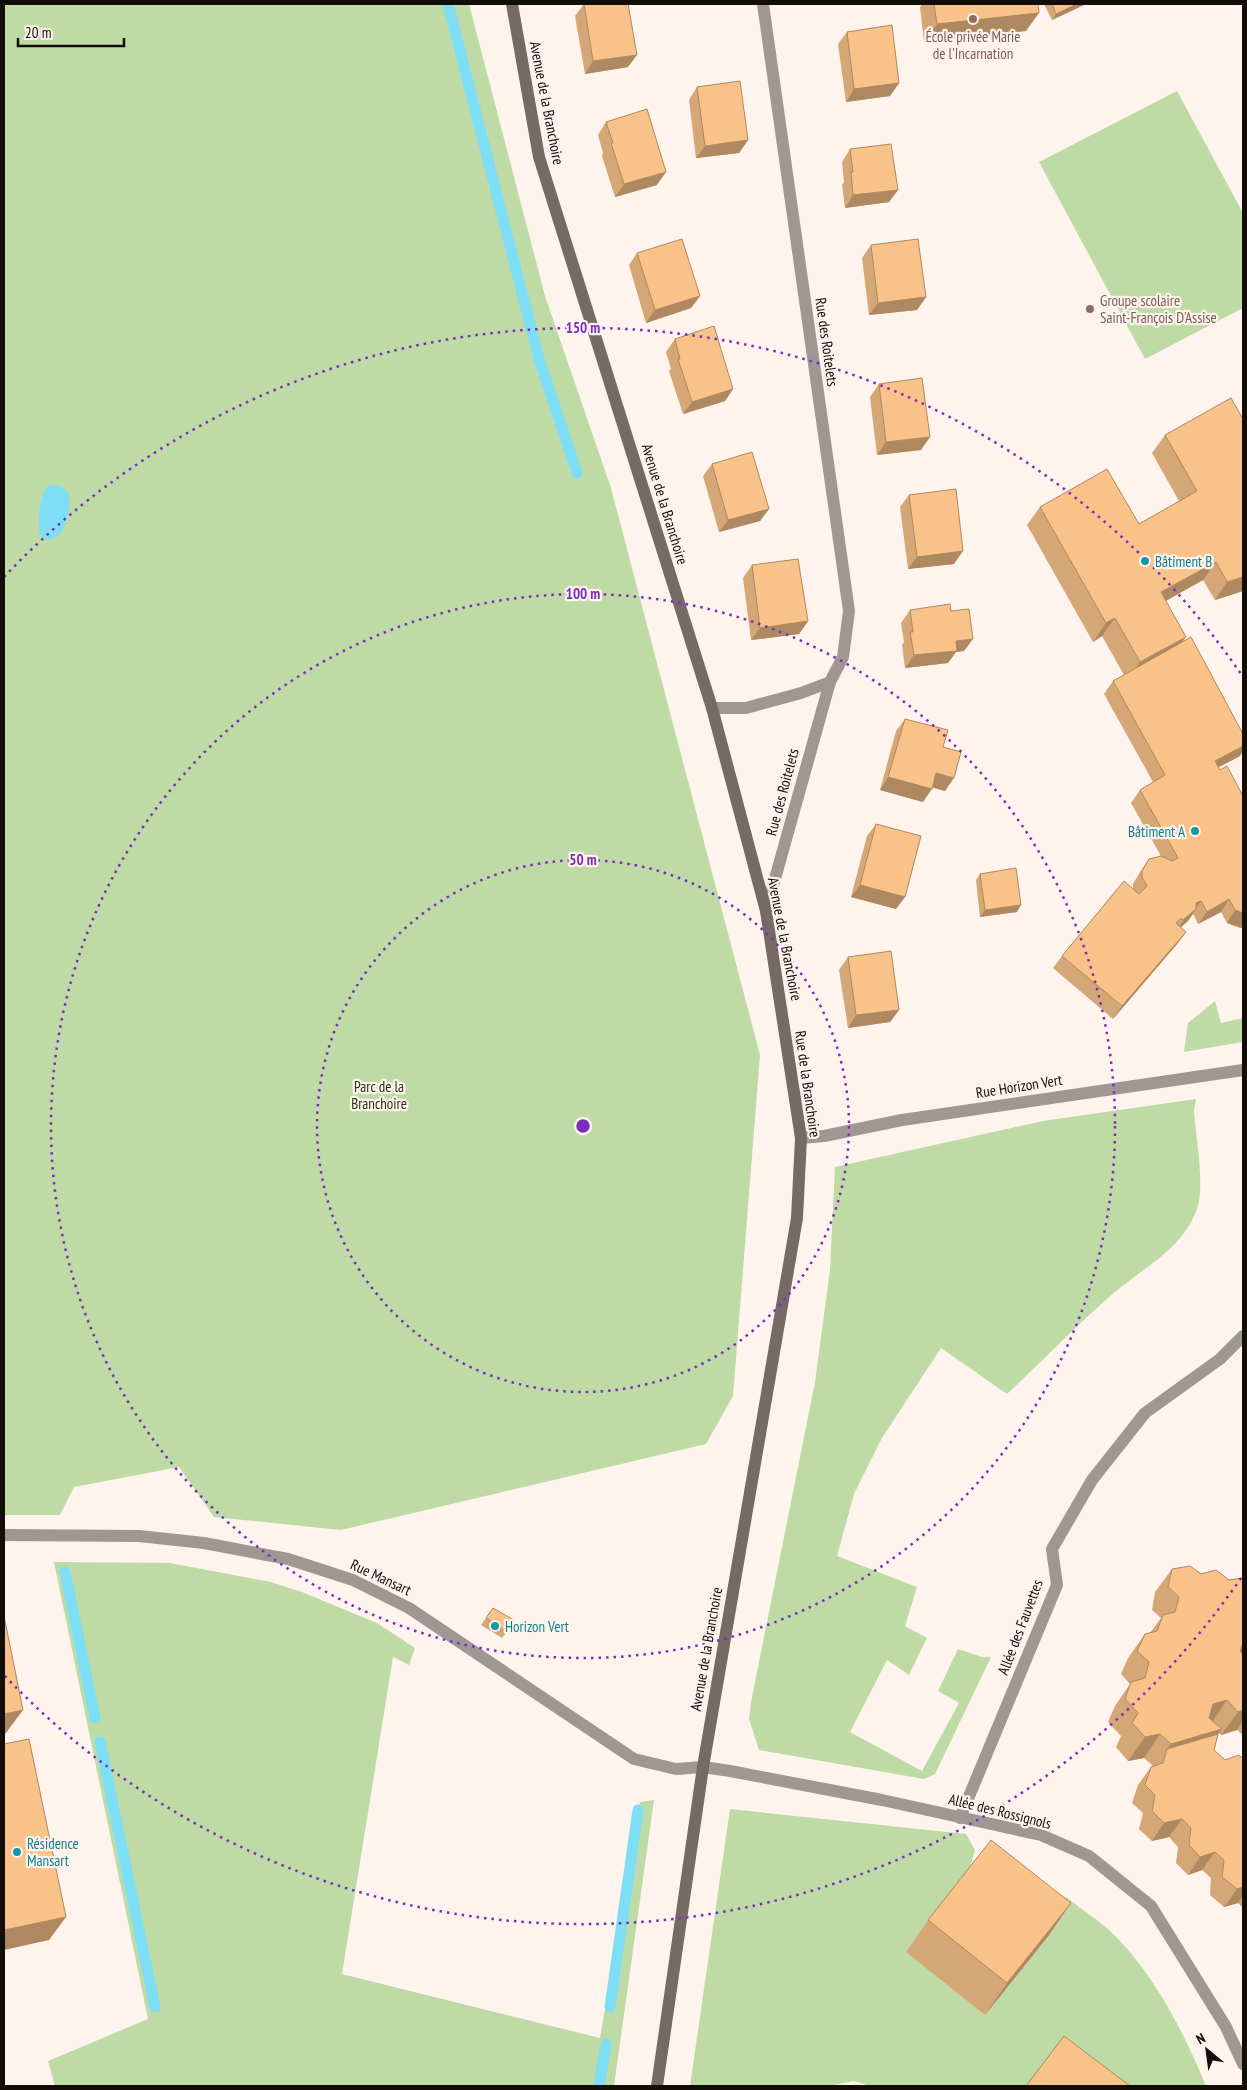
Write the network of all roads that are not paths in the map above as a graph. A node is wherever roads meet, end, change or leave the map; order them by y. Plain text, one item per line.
1 (512, 4) edge
2 (763, 4) edge
3 (830, 682) junction
4 (712, 708) junction
5 (766, 911) junction
6 (782, 1015) joint
7 (1243, 1070) edge
8 (801, 1138) junction
9 (797, 1218) joint
10 (1243, 1336) edge
11 (4, 1535) edge
12 (702, 1767) junction
13 (960, 1818) junction
14 (1243, 2064) edge
15 (657, 2086) edge

1 - 4 main road, Avenue de la Branchoire
2 - 3 street, Rue des Roitelets
3 - 4 street
3 - 5 street, Rue des Roitelets
4 - 5 main road, Avenue de la Branchoire
5 - 6 main road, Avenue de la Branchoire
6 - 8 main road, Rue de la Branchoire
7 - 8 street, Rue Horizon Vert
8 - 9 main road, Rue de la Branchoire
9 - 12 main road, Avenue de la Branchoire
10 - 13 street, Allée des Fauvettes
11 - 12 street, Rue Mansart
12 - 13 street, Allée des Rossignols
12 - 15 main road, Avenue de la Branchoire
13 - 14 street, Allée des Rossignols

